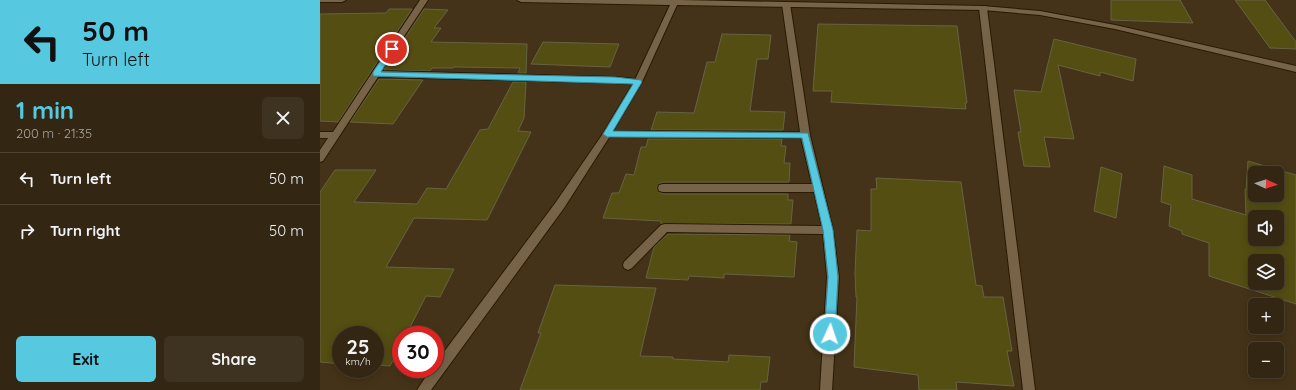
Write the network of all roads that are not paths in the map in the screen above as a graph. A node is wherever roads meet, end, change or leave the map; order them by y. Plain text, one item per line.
1 (320, 0) edge
2 (342, 0) edge
3 (424, 0) edge
4 (521, 0) edge
5 (675, 1) edge
6 (786, 4) junction
7 (983, 8) junction
8 (1296, 69) edge
9 (375, 74) junction
10 (638, 82) junction
11 (607, 134) junction
12 (320, 135) edge
13 (335, 135) junction
14 (805, 135) junction
15 (320, 158) edge
16 (663, 188) dead end
17 (818, 188) junction
18 (828, 230) junction
19 (628, 265) dead end
20 (423, 390) edge
21 (826, 390) edge
22 (1029, 390) edge

1 - 2 street
3 - 9 street
4 - 5 street
5 - 6 street
5 - 10 street
6 - 7 street
6 - 14 street
7 - 8 street
7 - 22 street
9 - 10 street
9 - 13 street
10 - 11 street
11 - 14 street
11 - 20 street
12 - 13 street
13 - 15 street
14 - 17 street
16 - 17 street
17 - 18 street
18 - 19 street
18 - 21 street

